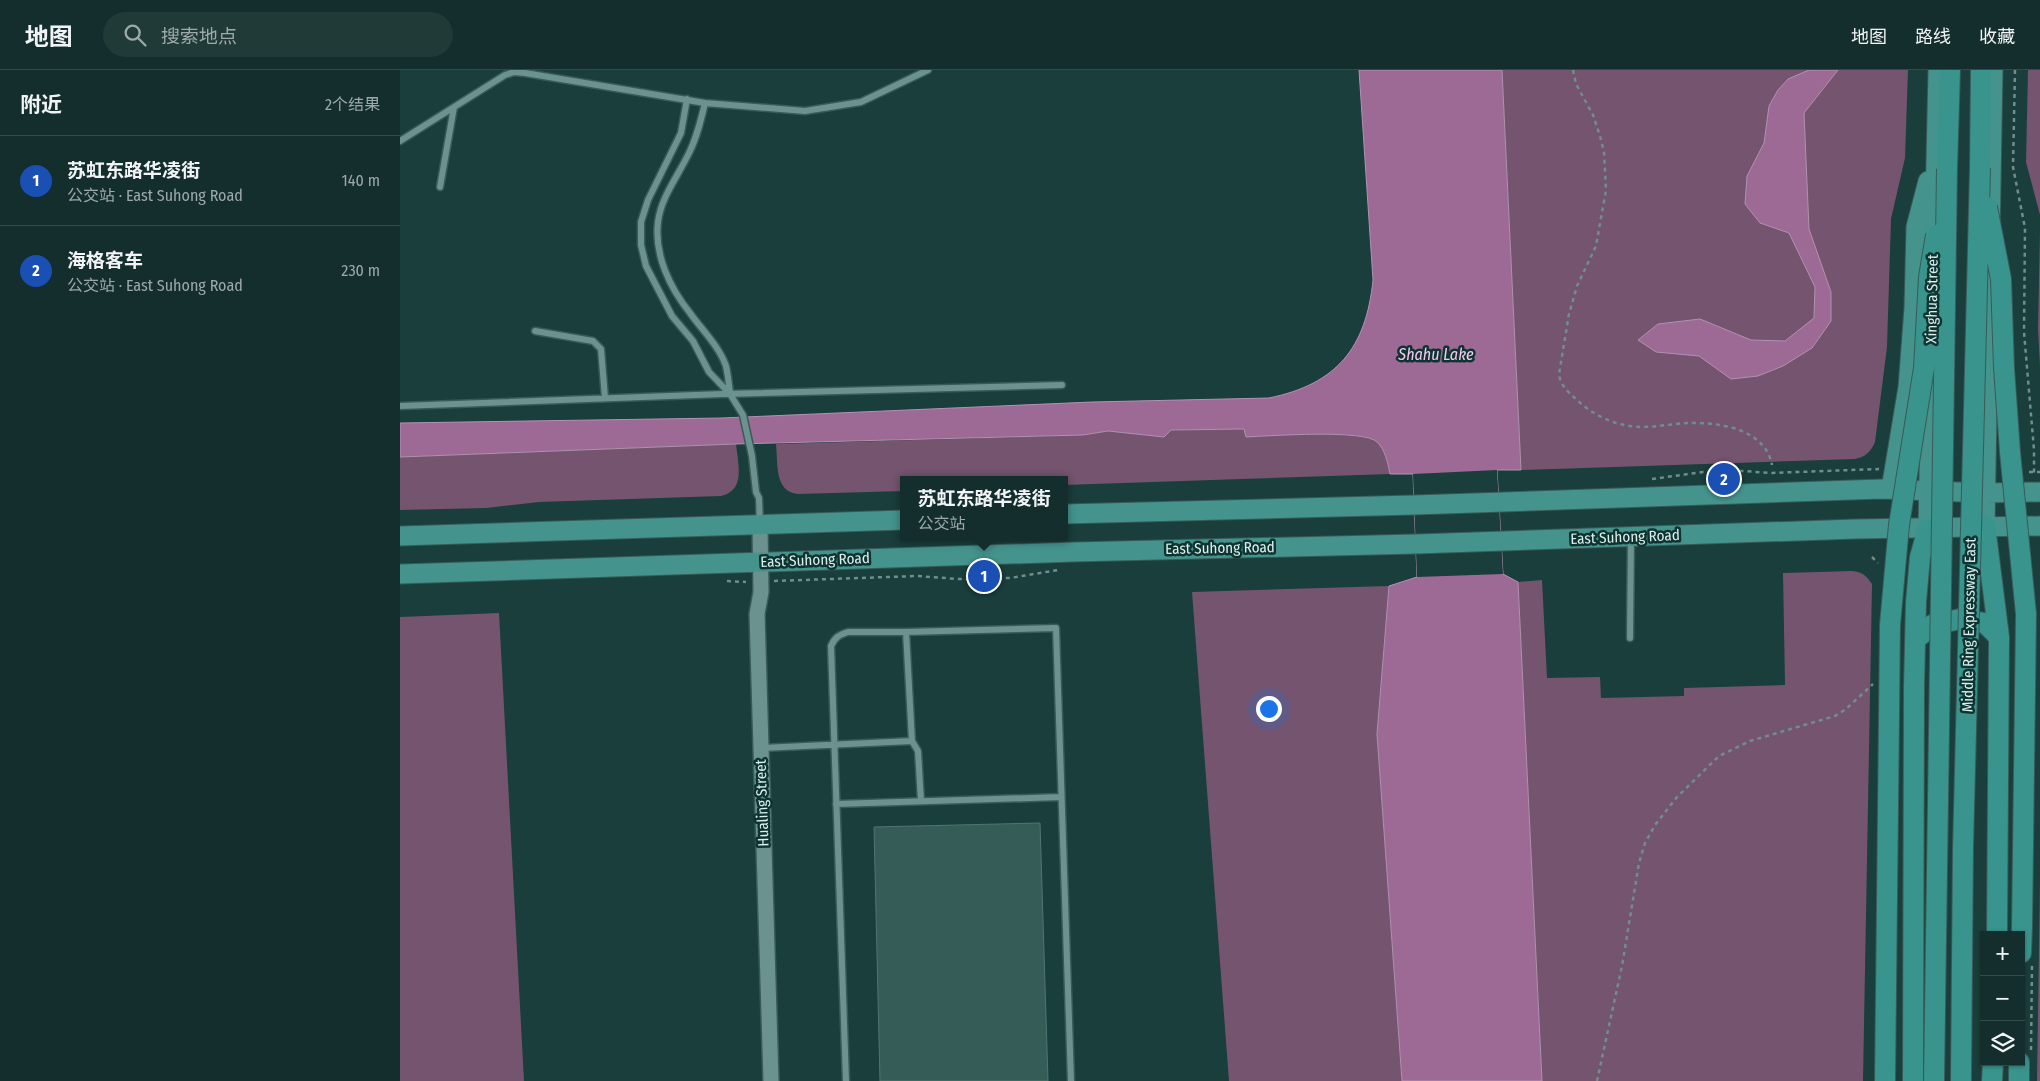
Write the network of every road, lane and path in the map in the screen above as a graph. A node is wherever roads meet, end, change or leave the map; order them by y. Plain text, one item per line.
1 (928, 70) edge
2 (1573, 70) edge
3 (1938, 70) edge
4 (1950, 70) edge
5 (1981, 70) edge
6 (1993, 70) edge
7 (2016, 70) edge
8 (525, 71) edge
9 (687, 99) junction
10 (705, 103) junction
11 (454, 107) junction
12 (400, 141) edge
13 (1936, 149) junction
14 (1947, 168) junction
15 (1980, 168) junction
16 (440, 187) dead end
17 (535, 331) dead end
18 (1062, 385) dead end
19 (730, 394) junction
20 (605, 398) junction
21 (400, 406) edge
22 (1772, 465) dead end
23 (1895, 469) junction
24 (2024, 472) dead end
25 (2034, 472) junction
26 (2040, 472) edge
27 (1649, 479) dead end
28 (1891, 490) junction
29 (1929, 491) junction
30 (2037, 492) edge
31 (1985, 493) junction
32 (1068, 514) edge
33 (900, 520) edge
34 (760, 525) junction
35 (1985, 526) junction
36 (2040, 526) edge
37 (1928, 529) junction
38 (400, 536) edge
39 (1631, 536) junction
40 (760, 562) junction
41 (1065, 569) dead end
42 (400, 574) edge
43 (722, 581) dead end
44 (761, 582) junction
45 (906, 632) junction
46 (1999, 637) junction
47 (1630, 638) dead end
48 (1915, 640) junction
49 (1878, 679) dead end
50 (912, 741) junction
51 (834, 745) junction
52 (760, 748) junction
53 (1061, 797) junction
54 (921, 801) junction
55 (836, 804) junction
56 (1997, 931) edge
57 (2022, 931) edge
58 (1913, 1002) junction
59 (1993, 1066) edge
60 (1998, 1066) edge
61 (2019, 1066) edge
62 (770, 1081) edge
63 (846, 1081) edge
64 (1071, 1081) edge
65 (1597, 1081) edge
66 (1885, 1081) edge
67 (1905, 1081) edge
68 (1913, 1081) edge
69 (1934, 1081) edge
70 (1961, 1081) edge
71 (1992, 1081) edge
72 (1999, 1081) edge
73 (2019, 1081) edge

1 - 10 lane
2 - 22 path
3 - 13 main road, Xinghua Street
4 - 14 highway
5 - 15 highway
6 - 31 main road
7 - 25 path
8 - 9 lane
8 - 11 lane
9 - 10 lane
9 - 19 lane
10 - 19 lane
11 - 12 lane
11 - 16 lane
13 - 23 main road
13 - 29 main road, Xinghua Street
14 - 66 highway, bridge
14 - 69 highway, Middle Ring Expressway East, bridge
15 - 57 highway, bridge
15 - 70 highway, Middle Ring Expressway East, bridge
17 - 20 lane
18 - 19 lane
19 - 20 lane
19 - 34 lane
20 - 21 lane
23 - 27 path
23 - 28 main road
24 - 25 path
25 - 26 path
25 - 30 path
28 - 29 main road
28 - 32 main road
29 - 31 main road
29 - 37 main road, Xinghua Street
30 - 31 main road
31 - 35 main road
33 - 34 main road
34 - 38 main road
34 - 40 street, Hualing Street
35 - 36 main road, East Suhong Road
35 - 37 main road, East Suhong Road
35 - 46 highway
37 - 39 main road, East Suhong Road
37 - 48 highway
39 - 40 main road, East Suhong Road
39 - 47 lane
40 - 42 main road, East Suhong Road
40 - 44 street, Hualing Street
41 - 44 path
43 - 44 path
44 - 52 street, Hualing Street
45 - 50 lane
45 - 51 lane
45 - 53 lane
46 - 48 highway
46 - 56 highway
48 - 58 highway
49 - 65 path
50 - 51 lane
50 - 54 lane
51 - 52 lane
51 - 55 lane
52 - 62 street, Hualing Street
53 - 54 lane
53 - 64 lane
54 - 55 lane
55 - 63 lane
58 - 67 highway
58 - 68 highway
59 - 71 highway
60 - 72 highway
61 - 73 highway

